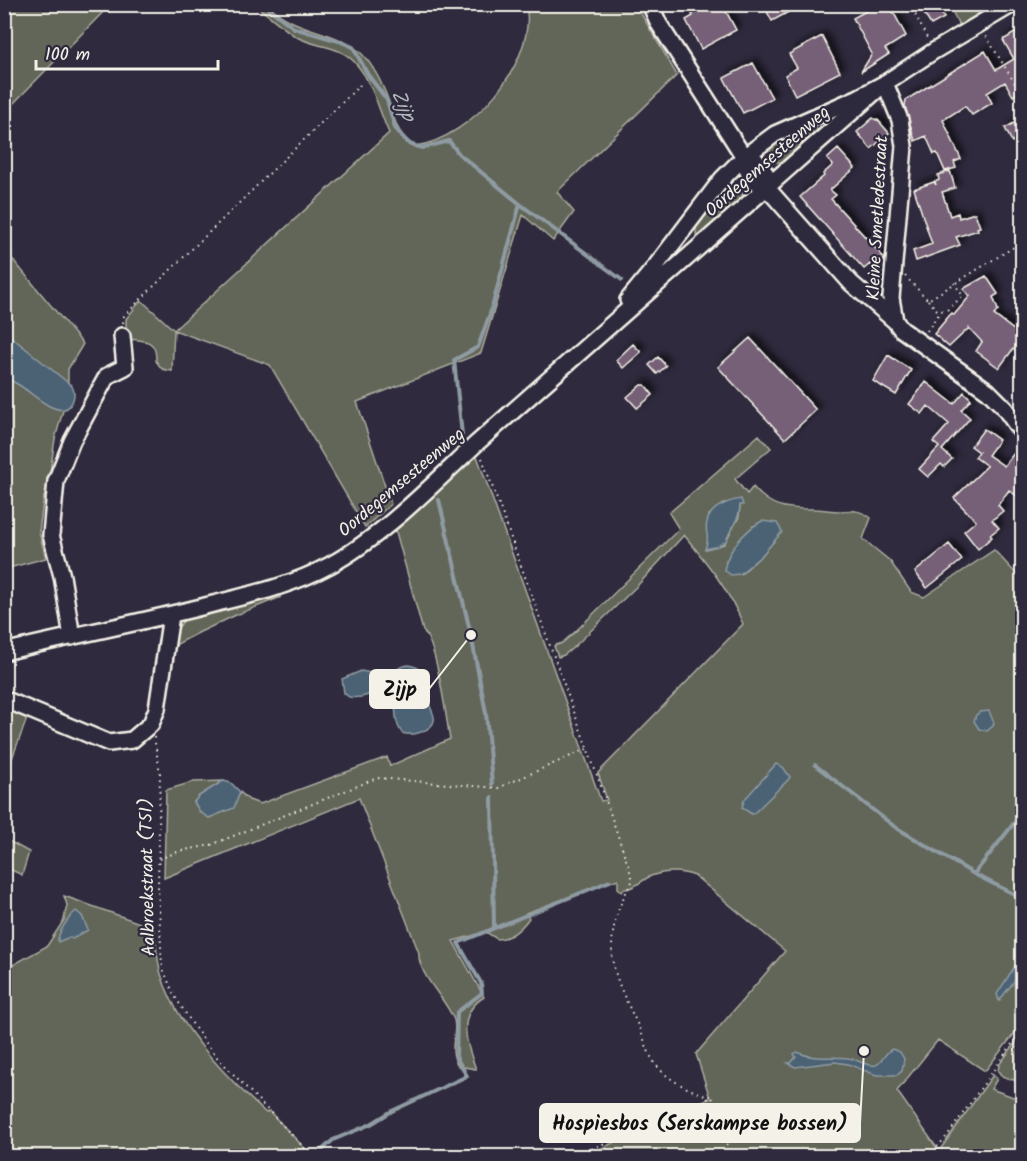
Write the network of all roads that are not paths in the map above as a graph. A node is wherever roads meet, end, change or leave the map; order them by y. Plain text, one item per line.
1 (650, 4) edge
2 (1013, 4) edge
3 (885, 83) junction
4 (744, 156) junction
5 (767, 188) junction
6 (896, 321) junction
7 (122, 336) road end
8 (594, 339) junction
9 (1023, 433) edge
10 (171, 615) junction
11 (72, 637) junction
12 (4, 652) edge
13 (4, 699) edge

1 - 4 street, Kleine Smetledestraat
2 - 3 street, Oordegemsesteenweg
3 - 4 street, Oordegemsesteenweg
3 - 5 street, Oordegemsesteenweg
3 - 6 street, Kleine Smetledestraat
4 - 5 street, Kleine Smetledestraat
4 - 8 street, Oordegemsesteenweg
5 - 6 street, Kleine Smetledestraat
5 - 8 street, Oordegemsesteenweg
6 - 9 street, Kleine Smetledestraat
7 - 11 street
8 - 10 street, Oordegemsesteenweg
10 - 11 street, Oordegemsesteenweg
10 - 13 street
11 - 12 street, Oordegemsesteenweg

